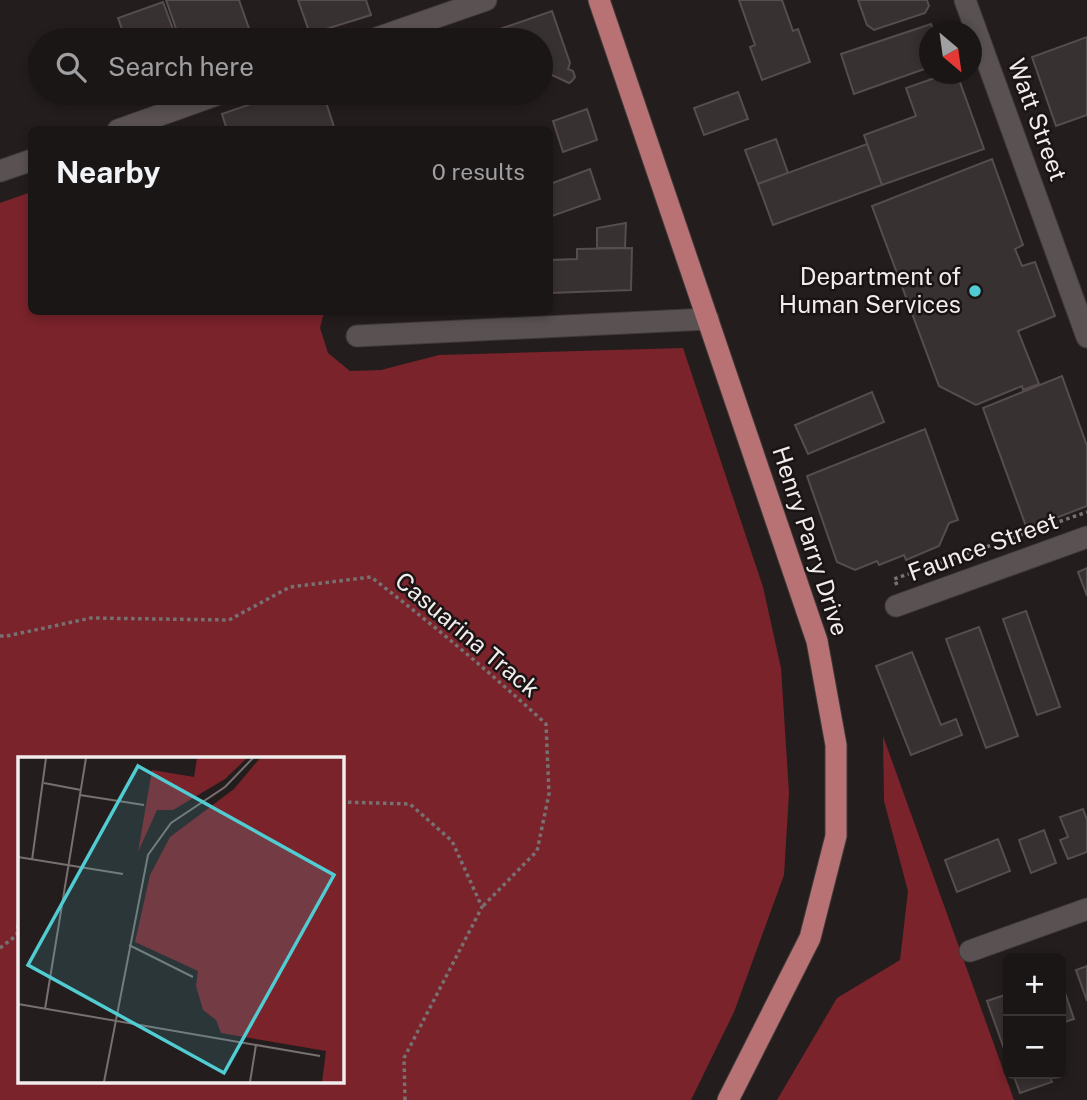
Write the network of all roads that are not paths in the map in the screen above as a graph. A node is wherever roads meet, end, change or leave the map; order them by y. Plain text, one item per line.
1 (486, 0) edge
2 (599, 0) edge
3 (965, 0) edge
4 (406, 28) edge
5 (188, 105) edge
6 (129, 126) edge
7 (28, 161) edge
8 (0, 171) edge
9 (708, 319) junction
10 (356, 336) dead end
11 (1087, 337) edge
12 (1087, 537) edge
13 (900, 604) road end
14 (1087, 909) edge
15 (970, 951) dead end
16 (728, 1100) edge

1 - 4 street
2 - 9 main road, Henry Parry Drive
3 - 11 street, Watt Street
5 - 6 street
7 - 8 street
9 - 10 street
9 - 16 main road, Henry Parry Drive
12 - 13 street, Faunce Street
14 - 15 street

